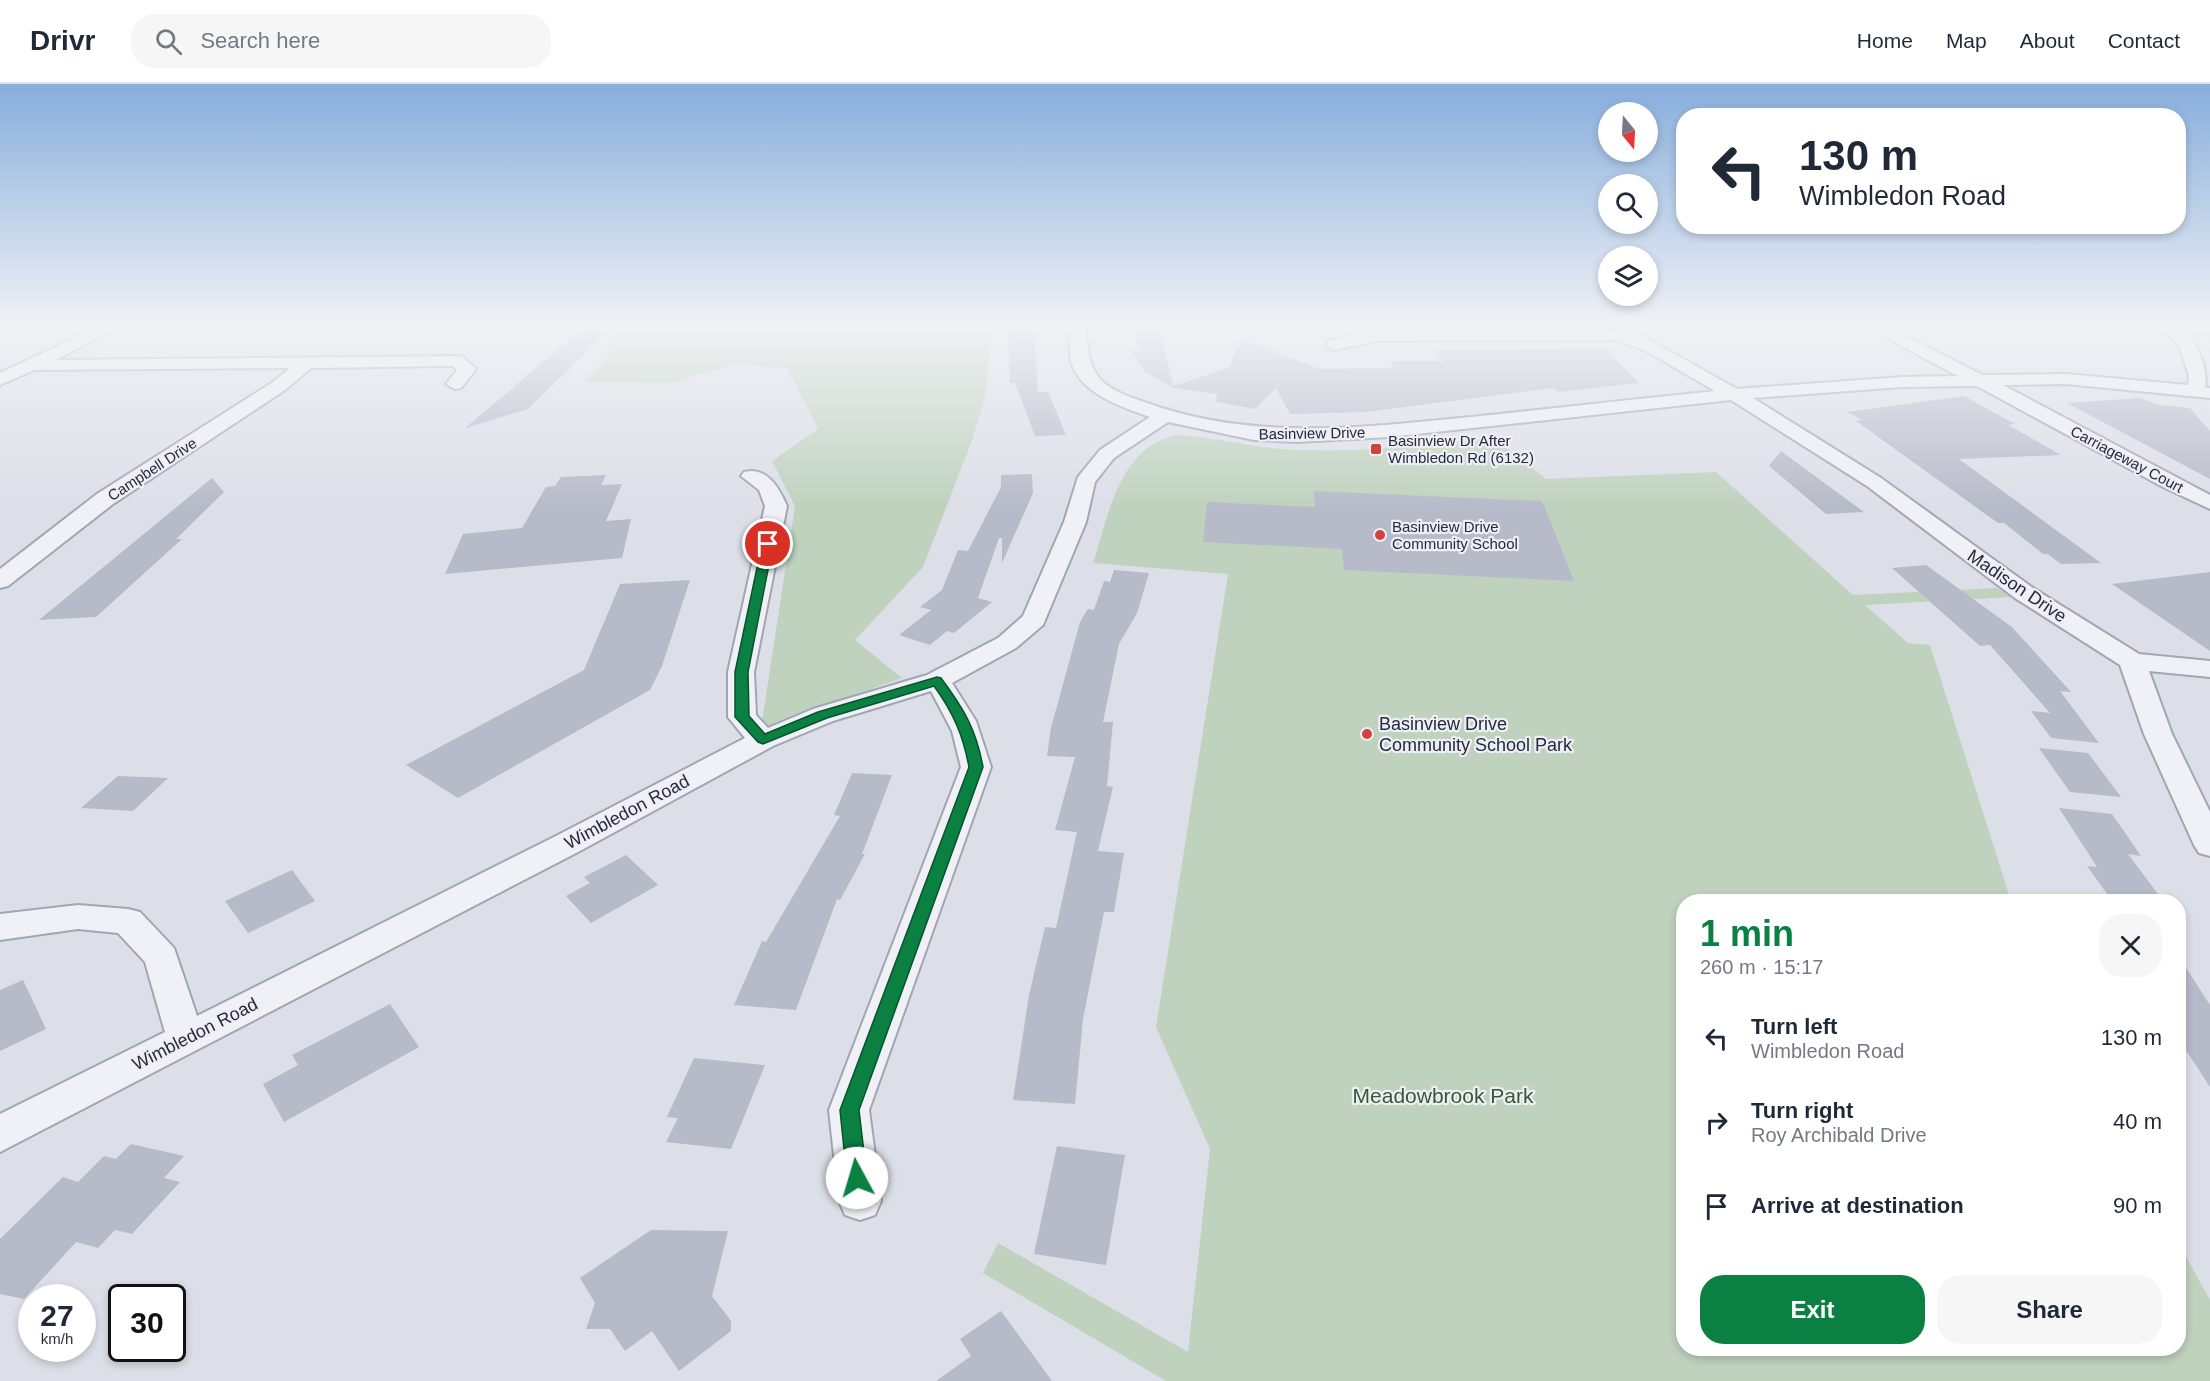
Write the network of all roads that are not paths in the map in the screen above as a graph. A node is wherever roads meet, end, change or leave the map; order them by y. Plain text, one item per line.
1 (277, 388) edge
2 (1100, 388) edge
3 (1724, 388) edge
4 (1812, 388) edge
5 (1996, 388) edge
6 (2156, 388) edge
7 (2203, 392) edge
8 (1739, 396) junction
9 (1165, 416) junction
10 (751, 476) dead end
11 (2210, 503) edge
12 (0, 581) edge
13 (2132, 661) junction
14 (2210, 669) edge
15 (937, 681) junction
16 (763, 740) junction
17 (2210, 845) edge
18 (0, 927) edge
19 (186, 1039) junction
20 (0, 1134) edge
21 (860, 1201) dead end

1 - 12 street, Campbell Drive
2 - 9 street, Basinview Drive
3 - 8 street, Madison Drive
4 - 8 street, Basinview Drive
5 - 11 street, Carriageway Court
6 - 7 street, Basinview Drive
8 - 9 street, Basinview Drive
8 - 13 street, Madison Drive
9 - 15 street, Wimbledon Road
10 - 16 street
13 - 14 street
13 - 17 street
15 - 16 street, Wimbledon Road
15 - 21 street
16 - 19 street, Wimbledon Road
18 - 19 street
19 - 20 street, Wimbledon Road

